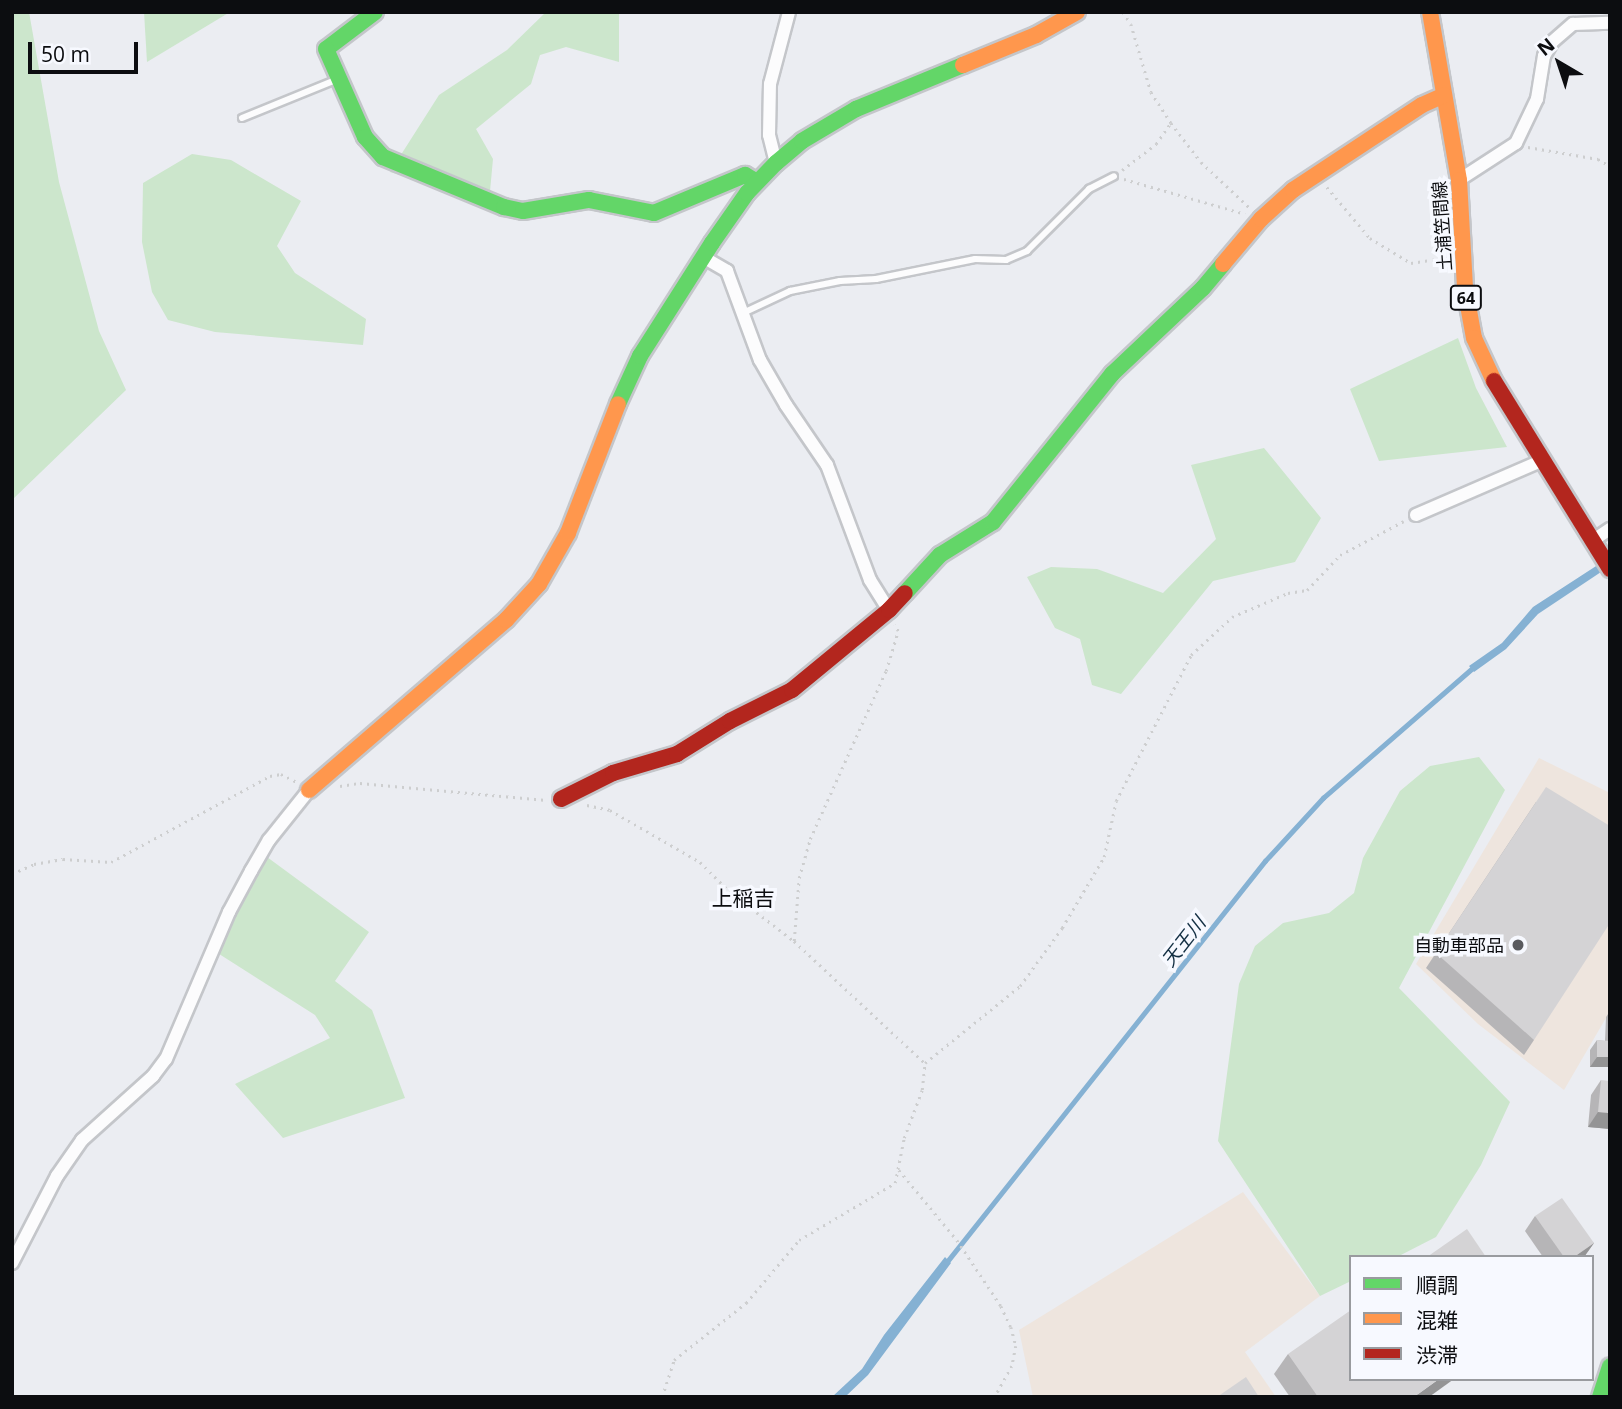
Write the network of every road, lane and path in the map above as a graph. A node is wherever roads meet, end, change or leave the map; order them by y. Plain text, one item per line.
1 (375, 12) edge
2 (789, 12) edge
3 (1077, 12) edge
4 (1123, 12) edge
5 (1430, 12) edge
6 (1610, 23) edge
7 (339, 78) junction
8 (1444, 95) junction
9 (242, 118) dead end
10 (1171, 123) junction
11 (1516, 144) junction
12 (776, 163) junction
13 (1610, 166) edge
14 (1316, 174) junction
15 (1114, 176) junction
16 (1460, 180) junction
17 (757, 182) junction
18 (1261, 219) junction
19 (1464, 255) junction
20 (704, 257) junction
21 (743, 313) junction
22 (1543, 460) junction
23 (1416, 515) joint
24 (1610, 529) edge
25 (1595, 546) junction
26 (1610, 569) edge
27 (889, 610) junction
28 (334, 786) dead end
29 (309, 790) junction
30 (561, 799) joint
31 (586, 804) dead end
32 (12, 874) edge
33 (794, 941) junction
34 (925, 1063) junction
35 (899, 1170) junction
36 (12, 1263) edge
37 (1610, 1367) edge
38 (662, 1397) edge
39 (995, 1397) edge
40 (1600, 1397) edge

1 - 7 street
2 - 12 street
3 - 12 street
4 - 10 path
5 - 8 street, 土浦笠間線 / 64
6 - 11 street
7 - 9 lane
7 - 17 street
8 - 14 street
8 - 16 street, 土浦笠間線 / 64
10 - 15 path
10 - 18 path
11 - 13 path
11 - 16 street
12 - 17 street
14 - 18 street
14 - 19 path
15 - 18 path
15 - 21 lane
16 - 19 street, 土浦笠間線 / 64
17 - 20 street
18 - 27 street
19 - 22 street, 土浦笠間線 / 64
20 - 21 street
20 - 29 street
21 - 27 street
22 - 23 street
22 - 25 street, 土浦笠間線 / 64
23 - 34 path
24 - 25 street
25 - 26 street, 土浦笠間線 / 64
27 - 30 street
27 - 33 path
28 - 30 path
29 - 32 path
29 - 36 street
31 - 33 path
33 - 34 path
34 - 35 path
35 - 38 path
35 - 39 path
37 - 40 street

